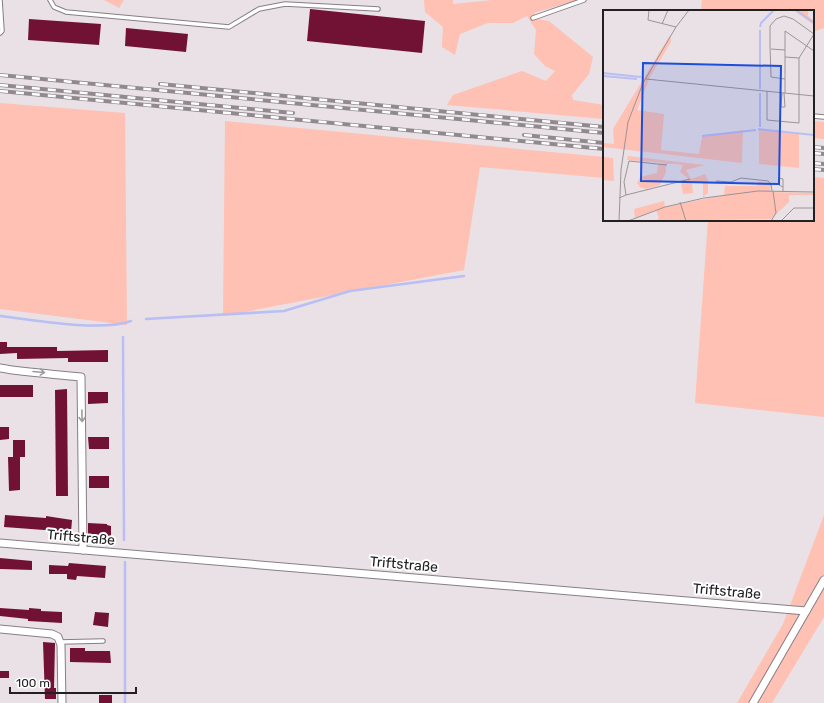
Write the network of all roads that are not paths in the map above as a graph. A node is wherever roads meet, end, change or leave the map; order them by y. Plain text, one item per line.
1 (0, 0) edge
2 (50, 0) edge
3 (584, 0) edge
4 (378, 8) dead end
5 (533, 18) dead end
6 (0, 33) edge
7 (814, 116) edge
8 (824, 117) edge
9 (0, 368) edge
10 (0, 543) edge
11 (83, 550) junction
12 (824, 580) edge
13 (806, 611) junction
14 (0, 630) edge
15 (103, 641) dead end
16 (60, 642) junction
17 (62, 703) edge
18 (753, 703) edge

1 - 6 lane
2 - 4 lane
3 - 5 lane
7 - 8 lane
9 -> 11 street
10 - 11 street, Triftstraße
11 - 13 street, Triftstraße
12 - 13 street
13 - 18 street
14 - 16 street
15 - 16 lane
16 - 17 street

